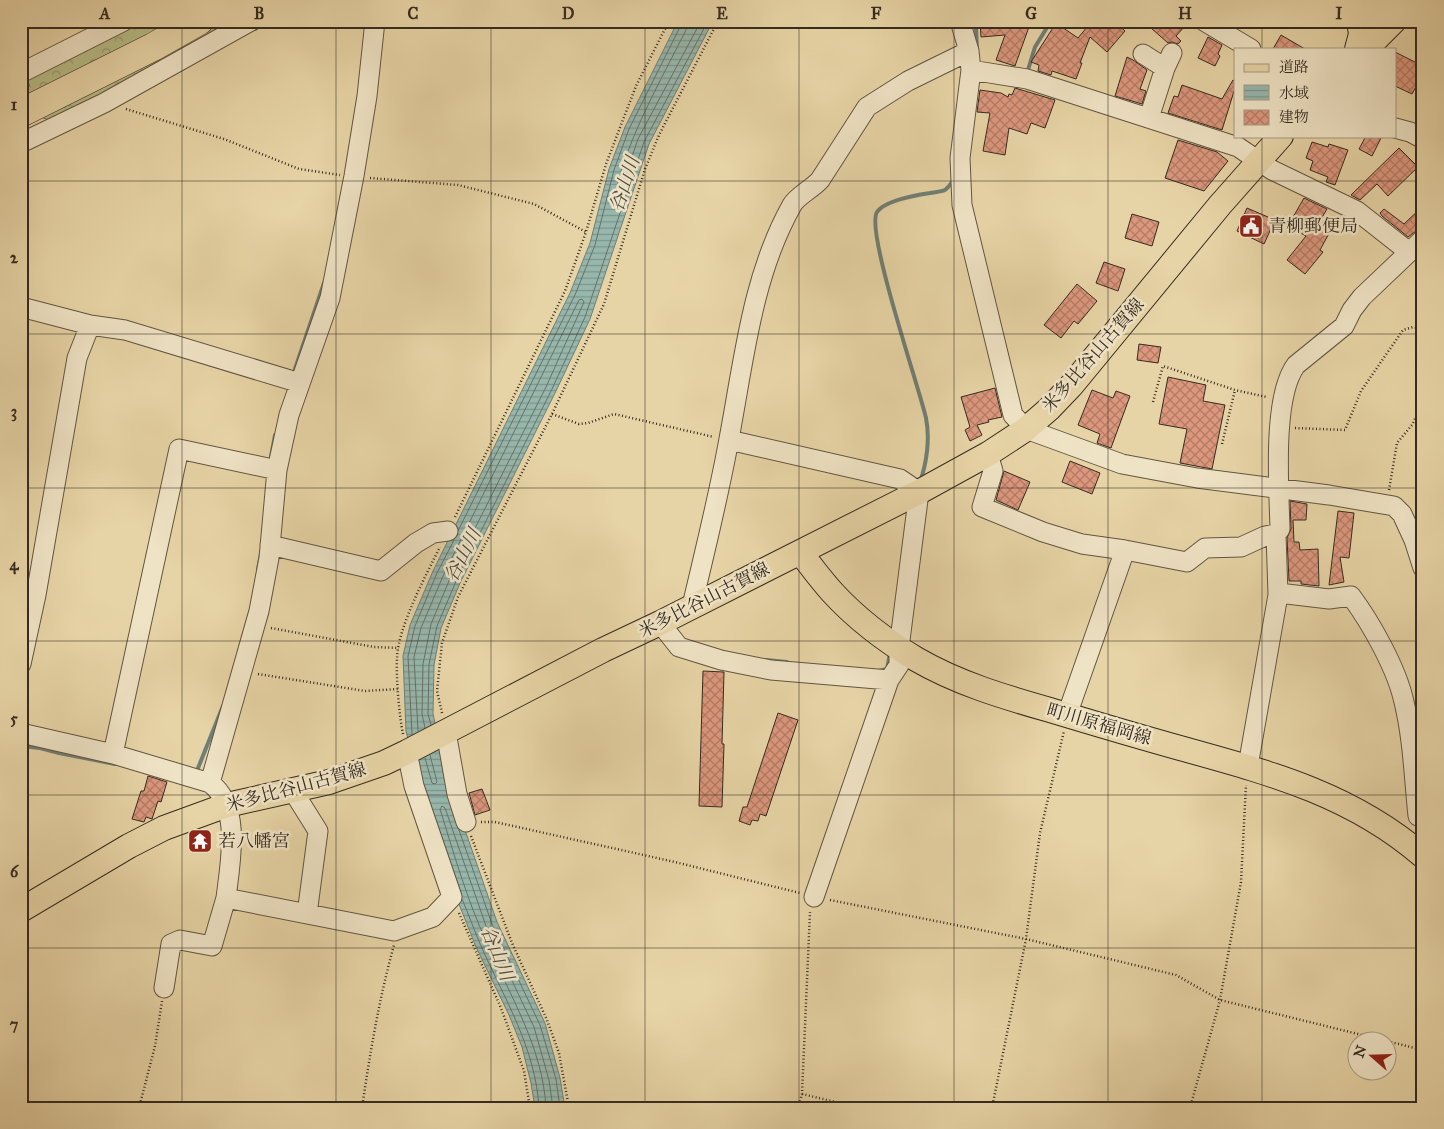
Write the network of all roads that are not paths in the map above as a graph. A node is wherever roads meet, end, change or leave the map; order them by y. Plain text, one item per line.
1 (124, 21) edge
2 (184, 21) edge
3 (199, 21) edge
4 (251, 21) edge
5 (375, 21) edge
6 (960, 21) edge
7 (1204, 21) edge
8 (1359, 21) edge
9 (1394, 21) edge
10 (1249, 48) edge
11 (1358, 48) edge
12 (1367, 48) edge
13 (1143, 54) dead end
14 (970, 61) junction
15 (27, 101) edge
16 (1149, 118) junction
17 (1396, 128) edge
18 (1279, 138) edge
19 (1423, 139) edge
20 (21, 143) edge
21 (1259, 160) junction
22 (1423, 239) edge
23 (1409, 252) junction
24 (21, 307) edge
25 (90, 325) junction
26 (300, 383) junction
27 (1026, 429) junction
28 (729, 440) junction
29 (988, 454) junction
30 (277, 470) junction
31 (1279, 489) junction
32 (919, 492) junction
33 (448, 531) road end
34 (1276, 534) junction
35 (270, 545) junction
36 (1125, 550) junction
37 (800, 552) junction
38 (1423, 568) edge
39 (1278, 595) junction
40 (692, 606) junction
41 (660, 623) junction
42 (899, 648) junction
43 (21, 664) edge
44 (888, 680) junction
45 (1068, 715) junction
46 (446, 732) junction
47 (21, 733) edge
48 (408, 751) junction
49 (113, 754) junction
50 (1248, 766) junction
51 (210, 783) junction
52 (293, 791) junction
53 (226, 805) junction
54 (1420, 815) edge
55 (466, 822) road end
56 (1400, 837) junction
57 (1423, 856) edge
58 (814, 896) road end
59 (226, 898) junction
60 (21, 910) edge
61 (307, 914) junction
62 (164, 988) road end

1 - 15 street
2 - 15 highway
3 - 15 highway
4 - 15 street
5 - 26 street
6 - 14 street
7 - 10 street
8 - 11 main road
9 - 12 main road
13 - 16 street
14 - 16 street
14 - 27 street
14 - 28 street
15 - 20 street
16 - 21 street
17 - 19 street
18 - 21 main road, 米多比谷山古賀線
21 - 23 street
21 - 27 main road, 米多比谷山古賀線
22 - 23 street
23 - 31 street
24 - 25 street
25 - 26 street
25 - 43 street
26 - 30 street
27 - 29 main road, 米多比谷山古賀線
27 - 31 street
28 - 32 street
28 - 40 street
29 - 32 main road, 米多比谷山古賀線
29 - 36 street
30 - 35 street
30 - 49 street
31 - 34 street
31 - 38 street
32 - 37 main road, 米多比谷山古賀線
32 - 42 street
33 - 35 street
34 - 36 street
34 - 39 street
35 - 51 street
36 - 45 street
37 - 40 main road, 米多比谷山古賀線
37 - 42 main road, 町川原福岡線
39 - 50 street
39 - 54 street
40 - 41 main road, 米多比谷山古賀線
41 - 44 street
41 - 46 main road, 米多比谷山古賀線
42 - 44 street
42 - 45 main road, 町川原福岡線
44 - 58 street
45 - 50 main road, 町川原福岡線
46 - 48 main road, 米多比谷山古賀線
46 - 55 street
47 - 49 street
48 - 52 main road, 米多比谷山古賀線
48 - 61 street
49 - 51 street
50 - 56 main road, 町川原福岡線
51 - 53 street
52 - 53 main road, 米多比谷山古賀線
52 - 61 street
53 - 59 street
53 - 60 main road, 米多比谷山古賀線
54 - 56 street
56 - 57 main road, 町川原福岡線
59 - 61 street
59 - 62 street

